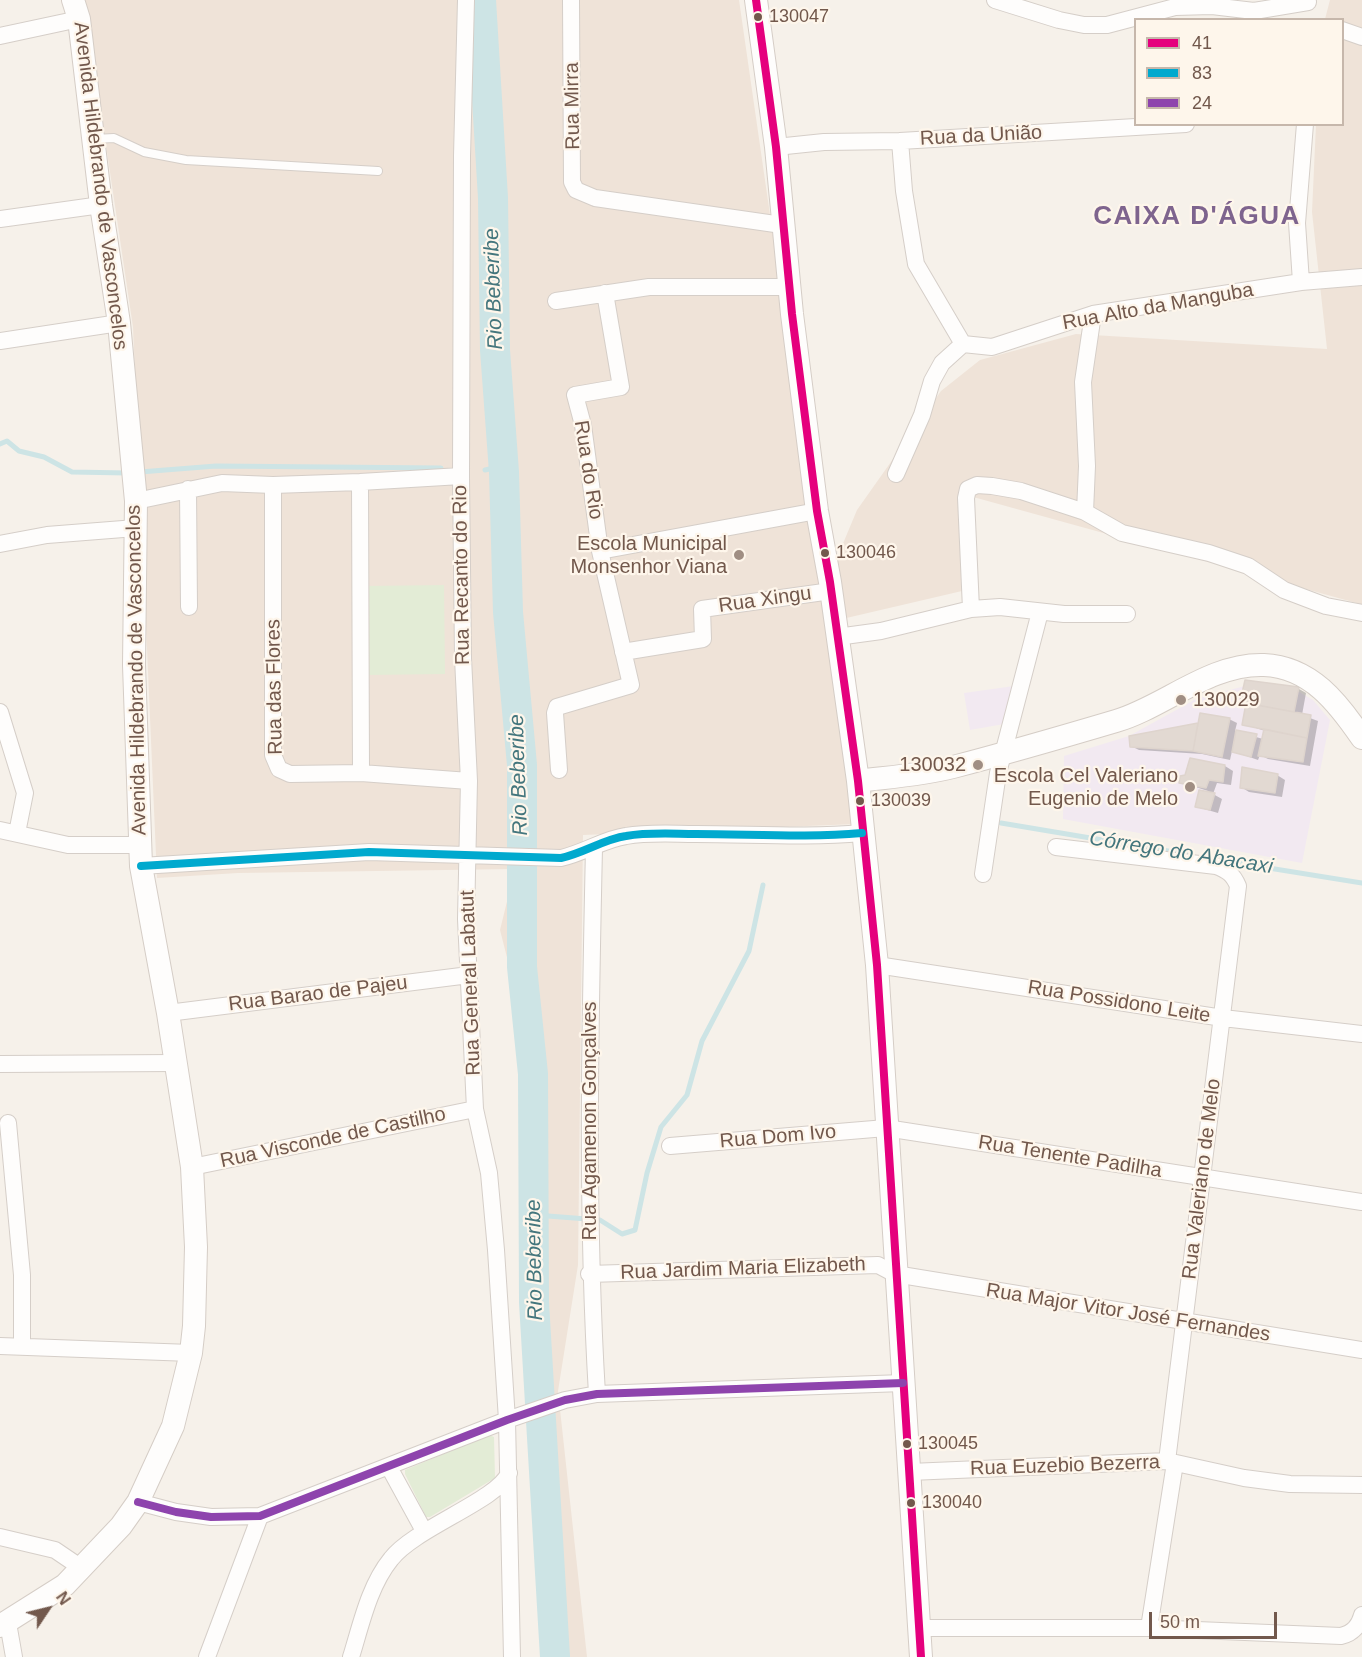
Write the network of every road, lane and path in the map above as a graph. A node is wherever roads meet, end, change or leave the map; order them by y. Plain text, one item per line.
1 (466, 0) edge
2 (571, 0) edge
3 (756, 0) edge
4 (996, 0) edge
5 (1308, 1) edge
6 (76, 9) edge
7 (1308, 18) edge
8 (1344, 31) edge
9 (0, 36) edge
10 (1362, 37) edge
11 (1152, 126) edge
12 (1305, 126) edge
13 (93, 139) junction
14 (900, 141) junction
15 (776, 147) junction
16 (378, 171) dead end
17 (101, 204) junction
18 (0, 219) edge
19 (783, 225) junction
20 (1362, 277) edge
21 (1301, 282) junction
22 (789, 287) junction
23 (605, 293) junction
24 (556, 301) dead end
25 (1093, 314) junction
26 (119, 323) junction
27 (0, 342) edge
28 (963, 344) junction
29 (896, 474) dead end
30 (460, 476) junction
31 (360, 483) junction
32 (273, 485) junction
33 (188, 489) junction
34 (135, 492) junction
35 (817, 511) junction
36 (1085, 512) junction
37 (136, 528) junction
38 (0, 544) edge
39 (600, 551) junction
40 (831, 591) junction
41 (189, 607) dead end
42 (971, 609) junction
43 (1040, 612) junction
44 (1362, 612) edge
45 (1127, 615) dead end
46 (837, 637) junction
47 (623, 652) junction
48 (0, 712) edge
49 (1362, 738) edge
50 (1003, 752) junction
51 (559, 770) dead end
52 (362, 773) junction
53 (469, 781) junction
54 (858, 782) junction
55 (8, 831) edge
56 (862, 833) junction
57 (1056, 847) dead end
58 (594, 848) junction
59 (140, 856) junction
60 (468, 856) junction
61 (983, 874) dead end
62 (877, 965) junction
63 (469, 975) junction
64 (168, 1013) junction
65 (1223, 1018) junction
66 (1362, 1034) edge
67 (176, 1063) junction
68 (0, 1064) edge
69 (475, 1109) junction
70 (8, 1123) dead end
71 (886, 1128) junction
72 (670, 1146) dead end
73 (192, 1167) junction
74 (1201, 1177) junction
75 (1362, 1202) edge
76 (590, 1274) junction
77 (895, 1274) junction
78 (1185, 1323) junction
79 (0, 1346) edge
80 (22, 1346) junction
81 (1362, 1350) edge
82 (191, 1353) junction
83 (903, 1383) junction
84 (597, 1394) junction
85 (507, 1420) junction
86 (1171, 1462) junction
87 (389, 1467) junction
88 (910, 1472) junction
89 (509, 1473) junction
90 (1362, 1485) edge
91 (138, 1502) junction
92 (260, 1516) junction
93 (424, 1531) junction
94 (0, 1537) edge
95 (83, 1569) junction
96 (1362, 1615) edge
97 (4, 1625) edge
98 (920, 1628) junction
99 (1149, 1628) junction
100 (14, 1657) edge
101 (207, 1657) edge
102 (351, 1657) edge
103 (512, 1657) edge
104 (921, 1657) edge

1 - 30 street
2 - 19 street, Rua Mirra
3 - 15 street
4 - 5 street
5 - 7 street
6 - 9 street
6 - 13 street, Avenida Hildebrando de Vasconcelos
8 - 10 street
11 - 14 street, Rua da União
12 - 21 street
13 - 16 lane
13 - 17 street, Avenida Hildebrando de Vasconcelos
14 - 15 street, Rua da União
14 - 28 street
15 - 19 street
17 - 18 street
17 - 26 street, Avenida Hildebrando de Vasconcelos
19 - 22 street
20 - 21 street, Rua Alto da Manguba
21 - 25 street, Rua Alto da Manguba
22 - 23 street
22 - 35 street
23 - 24 street
23 - 39 street, Rua do Rio
25 - 28 street, Rua Alto da Manguba
25 - 36 street
26 - 27 street
26 - 34 street, Avenida Hildebrando de Vasconcelos
28 - 29 street
30 - 31 street, Rua Recanto do Rio
30 - 53 street, Rua Recanto do Rio
31 - 32 street, Rua Recanto do Rio
31 - 52 street
32 - 33 street, Rua Recanto do Rio
32 - 52 street, Rua das Flores
33 - 34 street, Rua Recanto do Rio
33 - 41 street
34 - 37 street, Avenida Hildebrando de Vasconcelos
35 - 39 street
35 - 40 street
36 - 42 street
36 - 44 street
37 - 38 street
37 - 59 street, Avenida Hildebrando de Vasconcelos
39 - 47 street, Rua do Rio
40 - 46 street
40 - 47 street, Rua Xingu
42 - 43 street
42 - 46 street
43 - 45 street
43 - 50 street
46 - 54 street
47 - 51 street, Rua do Rio
48 - 55 street
49 - 50 street
50 - 54 street
50 - 61 street
52 - 53 street, Rua das Flores
53 - 60 street, Rua Recanto do Rio
54 - 56 street
55 - 59 street
56 - 58 street
56 - 62 street
57 - 65 street, Rua Valeriano de Melo
58 - 60 street
58 - 76 street, Rua Agamenon Gonçalves
59 - 60 street
59 - 64 street, Avenida Hildebrando de Vasconcelos
60 - 63 street, Rua General Labatut
62 - 65 street, Rua Possidono Leite
62 - 71 street
63 - 64 street, Rua Barao de Pajeu
63 - 69 street, Rua General Labatut
64 - 67 street, Avenida Hildebrando de Vasconcelos
65 - 66 street, Rua Possidono Leite
65 - 74 street, Rua Valeriano de Melo
67 - 68 street
67 - 73 street, Avenida Hildebrando de Vasconcelos
69 - 73 street, Rua Visconde de Castilho
69 - 85 street, Rua General Labatut
70 - 80 street
71 - 72 street, Rua Dom Ivo
71 - 74 street, Rua Tenente Padilha
71 - 77 street
73 - 82 street, Avenida Hildebrando de Vasconcelos
74 - 75 street, Rua Tenente Padilha
74 - 78 street, Rua Valeriano de Melo
76 - 77 street, Rua Jardim Maria Elizabeth
76 - 84 street, Rua Agamenon Gonçalves
77 - 78 street, Rua Major Vitor José Fernandes
77 - 83 street
78 - 81 street, Rua Major Vitor José Fernandes
78 - 86 street, Rua Valeriano de Melo
79 - 80 street
80 - 82 street
82 - 91 street, Avenida Hildebrando de Vasconcelos
83 - 84 street
83 - 88 street
84 - 85 street
85 - 87 street
85 - 89 street, Rua General Labatut
86 - 88 street, Rua Euzebio Bezerra
86 - 90 street, Rua Euzebio Bezerra
86 - 99 street, Rua Valeriano de Melo
87 - 92 street
87 - 93 street
88 - 98 street
89 - 93 street
89 - 103 street, Rua General Labatut
91 - 92 street
91 - 95 street, Avenida Hildebrando de Vasconcelos
92 - 101 street
93 - 102 street
94 - 95 street
95 - 97 street, Avenida Hildebrando de Vasconcelos
96 - 99 street
97 - 100 street
98 - 99 street
98 - 104 street

